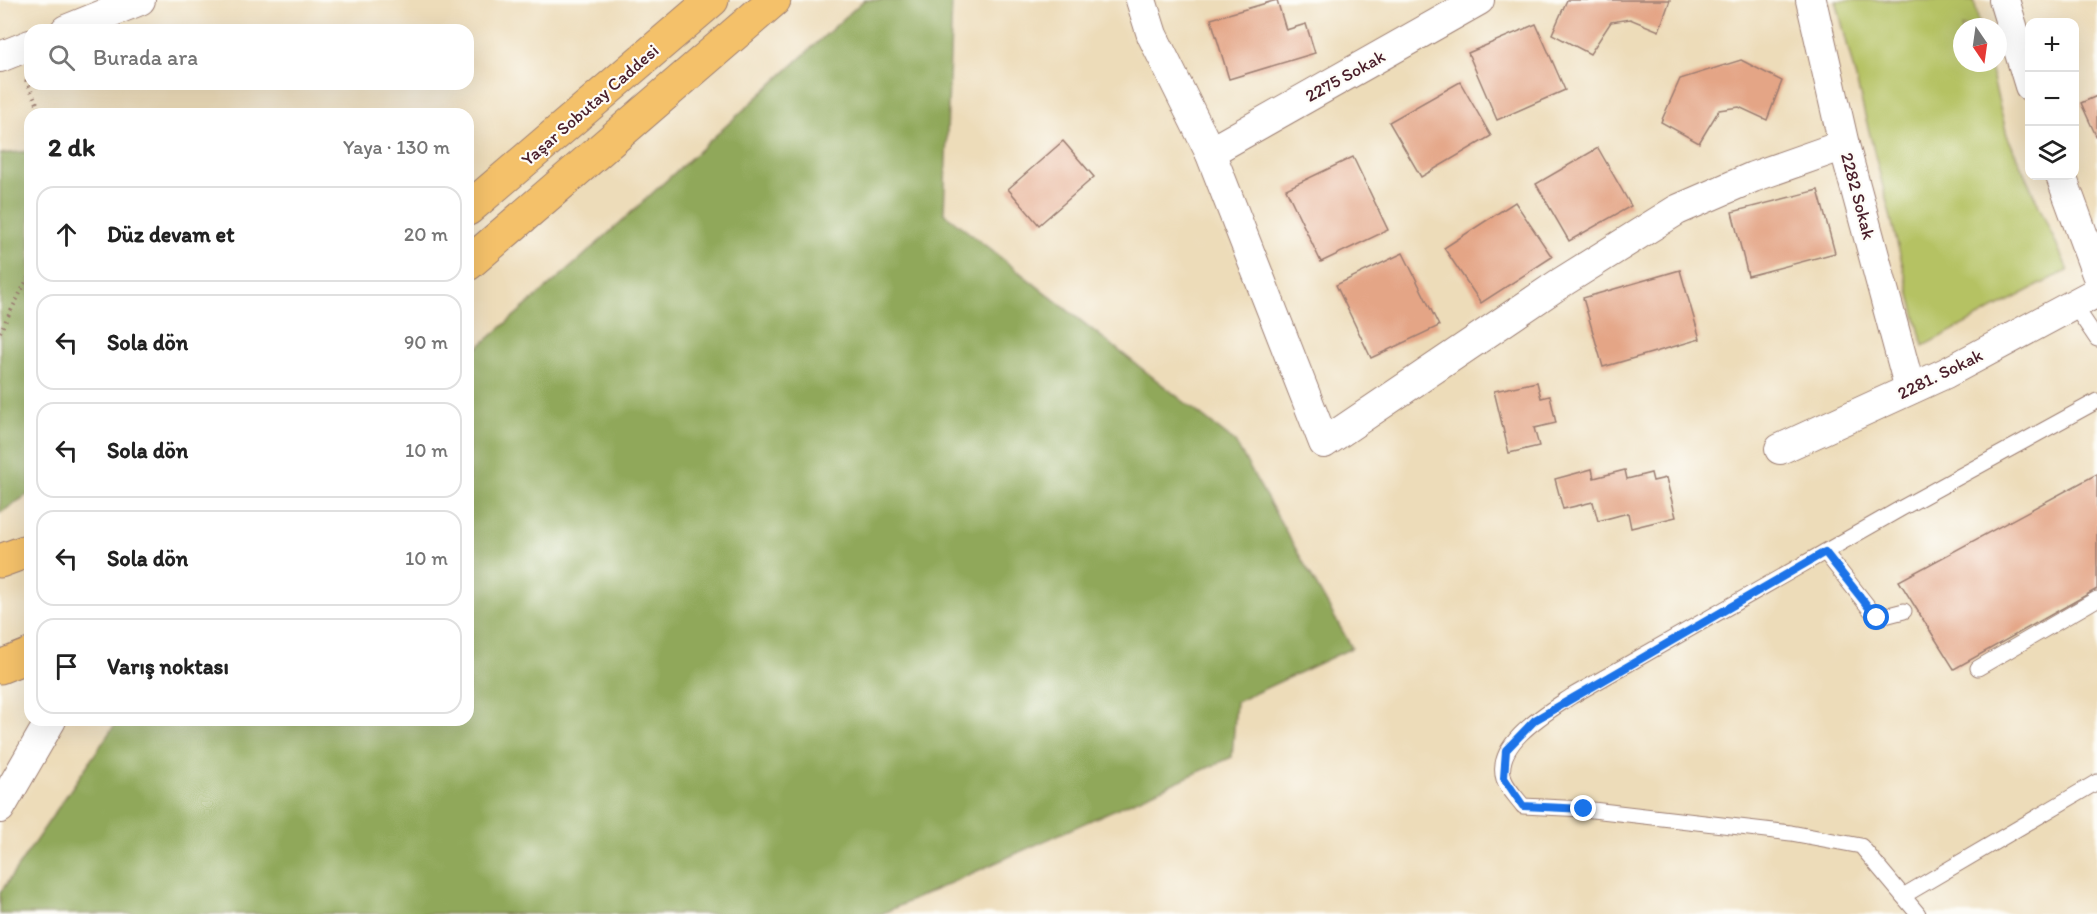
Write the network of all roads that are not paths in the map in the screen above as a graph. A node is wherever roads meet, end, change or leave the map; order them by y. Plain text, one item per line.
1 (140, 0) edge
2 (712, 0) edge
3 (774, 0) edge
4 (1141, 0) edge
5 (1479, 0) edge
6 (1811, 0) edge
7 (2004, 0) edge
8 (81, 24) edge
9 (2026, 72) edge
10 (1844, 145) junction
11 (1210, 152) junction
12 (2062, 180) edge
13 (474, 204) edge
14 (474, 259) edge
15 (2097, 274) edge
16 (2086, 299) edge
17 (2097, 339) edge
18 (1911, 389) junction
19 (2097, 401) edge
20 (1780, 449) dead end
21 (24, 552) edge
22 (1825, 552) junction
23 (0, 561) edge
24 (2097, 599) edge
25 (1904, 611) dead end
26 (24, 657) edge
27 (0, 667) edge
28 (1978, 668) dead end
29 (48, 726) edge
30 (2097, 782) edge
31 (0, 808) edge
32 (1903, 896) junction
33 (1918, 914) edge

1 - 8 street
2 - 13 main road, Yaşar Sobutay Caddesi
3 - 14 main road
4 - 11 street
5 - 11 street, 2275 Sokak
6 - 10 street, 2282 Sokak
7 - 9 street
10 - 11 street
10 - 18 street, 2282 Sokak
12 - 15 street
16 - 17 lane
16 - 18 street, 2281. Sokak
18 - 20 street, 2281. Sokak
19 - 22 lane
21 - 23 main road
22 - 25 lane
22 - 32 lane
24 - 28 lane
26 - 27 main road
29 - 31 street
30 - 32 lane
32 - 33 lane

